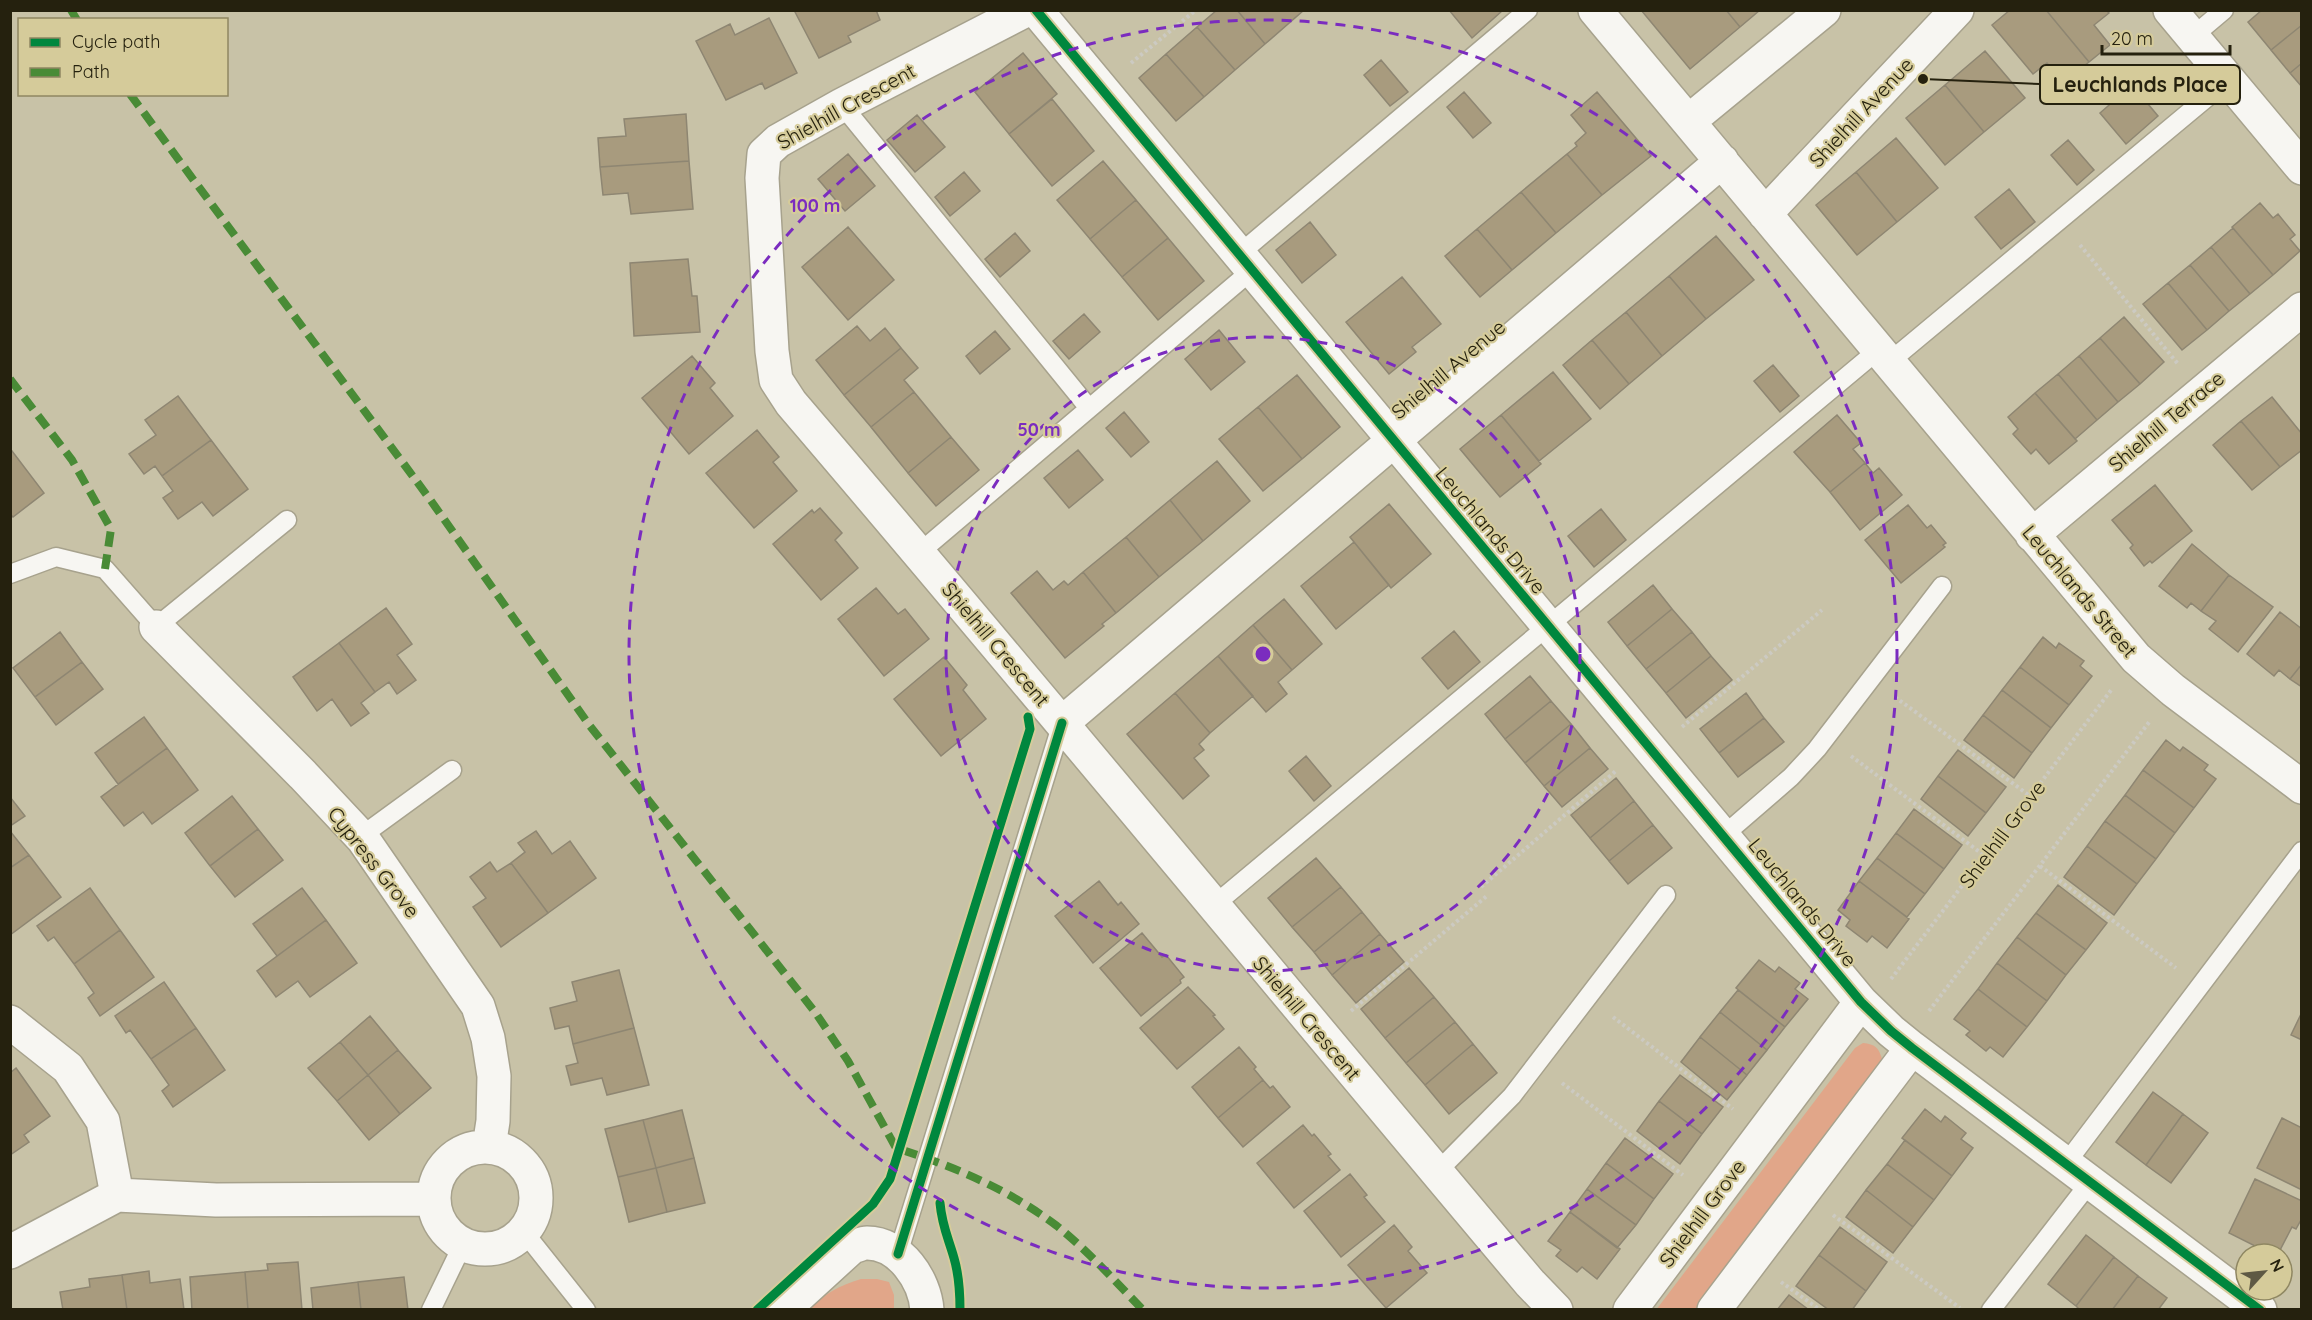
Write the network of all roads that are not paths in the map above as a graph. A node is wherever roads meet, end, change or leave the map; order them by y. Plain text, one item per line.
1 (1026, 10) edge
2 (1036, 10) edge
3 (1528, 10) edge
4 (1595, 10) edge
5 (1824, 10) edge
6 (1957, 10) edge
7 (2170, 10) edge
8 (2224, 10) edge
9 (2192, 38) junction
10 (2228, 80) junction
11 (842, 105) junction
12 (1689, 121) junction
13 (1722, 161) junction
14 (2301, 168) edge
15 (1765, 214) junction
16 (1245, 263) junction
17 (2301, 309) edge
18 (1882, 357) junction
19 (1088, 407) junction
20 (1393, 440) junction
21 (287, 520) dead end
22 (2032, 535) junction
23 (919, 553) junction
24 (10, 574) edge
25 (1942, 586) dead end
26 (1547, 626) junction
27 (156, 627) junction
28 (1062, 723) junction
29 (452, 770) dead end
30 (2301, 787) edge
31 (1724, 835) junction
32 (360, 837) junction
33 (2301, 851) edge
34 (1666, 895) dead end
35 (1213, 906) junction
36 (1873, 995) junction
37 (10, 1022) edge
38 (1912, 1048) junction
39 (489, 1147) junction
40 (1437, 1172) junction
41 (2079, 1172) junction
42 (117, 1196) junction
43 (434, 1199) junction
44 (524, 1232) junction
45 (463, 1244) junction
46 (10, 1252) edge
47 (898, 1254) junction
48 (431, 1310) edge
49 (586, 1310) edge
50 (783, 1310) edge
51 (927, 1310) edge
52 (1556, 1310) edge
53 (1630, 1310) edge
54 (1714, 1310) edge
55 (1991, 1310) edge
56 (2260, 1310) edge

1 - 11 street, Shielhill Crescent
2 - 16 street, Leuchlands Drive
3 - 16 lane
4 - 12 street, Leuchlands Street
5 - 12 street
6 - 15 street, Shielhill Avenue
7 - 9 street
8 - 9 lane
9 - 10 street
10 - 14 street
10 - 18 lane
11 - 19 lane
11 - 23 street, Shielhill Crescent
12 - 13 street, Leuchlands Street
13 - 15 street, Leuchlands Street
13 - 20 street, Shielhill Avenue
15 - 18 street, Leuchlands Street
16 - 19 lane
16 - 20 street, Leuchlands Drive
17 - 22 street, Shielhill Terrace
18 - 22 street, Leuchlands Street
18 - 26 lane
19 - 23 lane
20 - 26 street, Leuchlands Drive
20 - 28 street, Shielhill Avenue
21 - 27 lane
22 - 30 street, Leuchlands Street
23 - 28 street, Shielhill Crescent
24 - 27 lane
25 - 31 lane
26 - 31 street, Leuchlands Drive
26 - 35 lane
27 - 32 street, Cypress Grove
28 - 35 street, Shielhill Crescent
28 - 47 lane
29 - 32 lane
31 - 36 street, Leuchlands Drive
32 - 39 street, Cypress Grove
33 - 41 lane
34 - 40 lane
35 - 40 street, Shielhill Crescent
36 - 38 street, Leuchlands Drive
36 - 53 street, Shielhill Grove
37 - 42 street
38 - 41 street, Leuchlands Drive
38 - 54 street
39 - 43 street
39 - 44 street
40 - 52 street, Shielhill Crescent
41 - 55 lane
41 - 56 street, Leuchlands Drive
42 - 43 street
42 - 46 street
43 - 45 street
44 - 45 street
44 - 49 lane
45 - 48 lane
47 - 50 street
47 - 51 street

